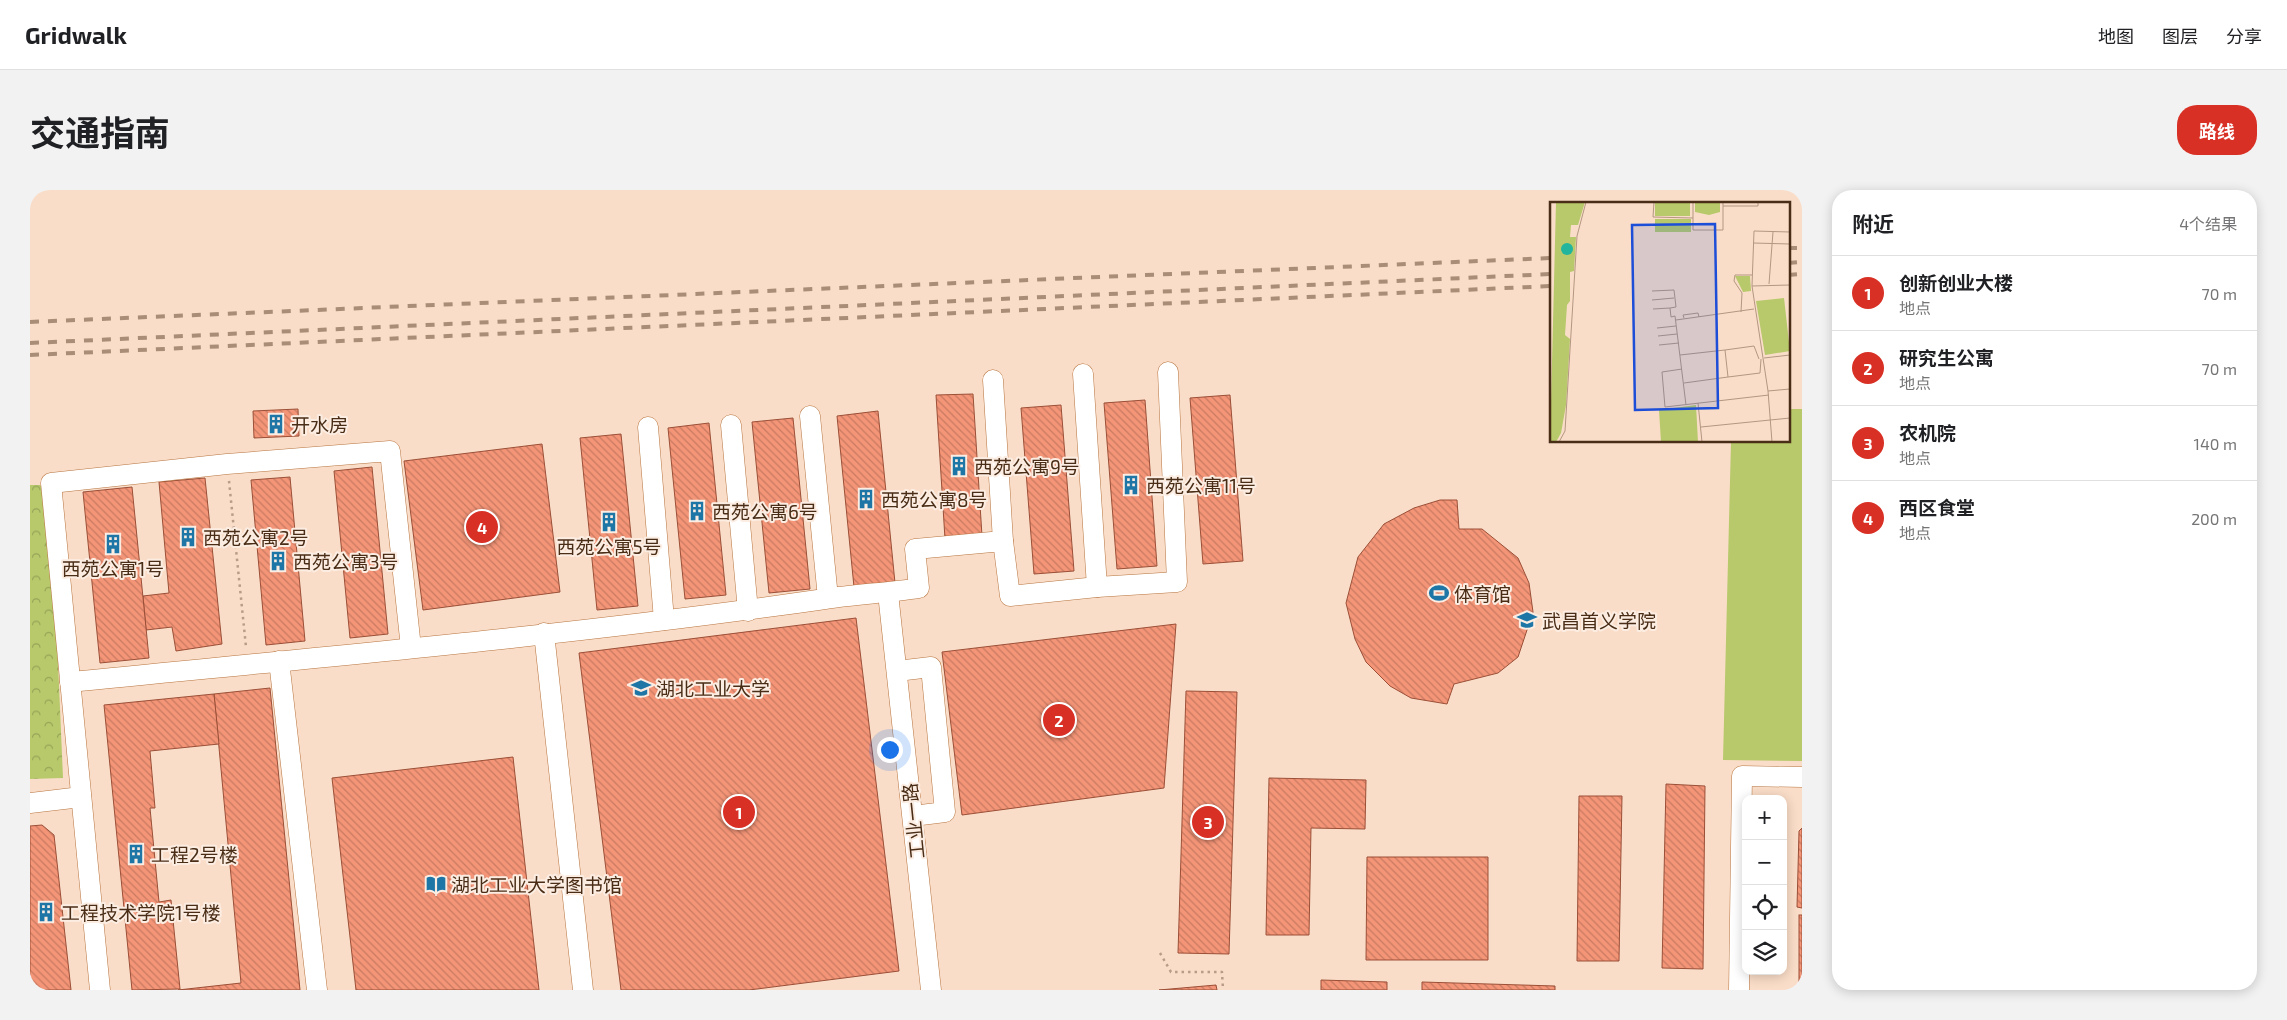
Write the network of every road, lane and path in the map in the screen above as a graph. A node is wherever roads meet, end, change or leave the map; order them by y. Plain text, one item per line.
1 (1168, 372) dead end
2 (1083, 374) dead end
3 (993, 380) dead end
4 (810, 416) dead end
5 (731, 425) dead end
6 (648, 427) dead end
7 (227, 464) junction
8 (1004, 541) junction
9 (1097, 587) junction
10 (888, 593) junction
11 (828, 598) junction
12 (748, 611) junction
13 (664, 620) junction
14 (544, 633) junction
15 (411, 648) junction
16 (279, 661) junction
17 (248, 664) junction
18 (897, 671) junction
19 (70, 682) junction
20 (1802, 777) edge
21 (80, 797) junction
22 (30, 802) edge
23 (913, 816) junction
24 (1160, 954) dead end
25 (100, 990) edge
26 (317, 990) edge
27 (583, 990) edge
28 (931, 990) edge
29 (1223, 990) edge
30 (1738, 990) edge

1 - 9 street
2 - 9 street
3 - 8 street
4 - 11 street
5 - 12 street
6 - 13 street
7 - 15 street
7 - 17 path
7 - 19 street
8 - 9 street
8 - 10 street
10 - 11 street
10 - 18 street, 工业一路
11 - 12 street
12 - 13 street
13 - 14 street
14 - 15 street
14 - 27 street
15 - 16 street
16 - 17 street
16 - 26 street
17 - 19 street
18 - 23 street, 工业一路
18 - 23 street
19 - 21 street
20 - 30 street
21 - 22 street
21 - 25 street
23 - 28 street, 工业一路
24 - 29 path

